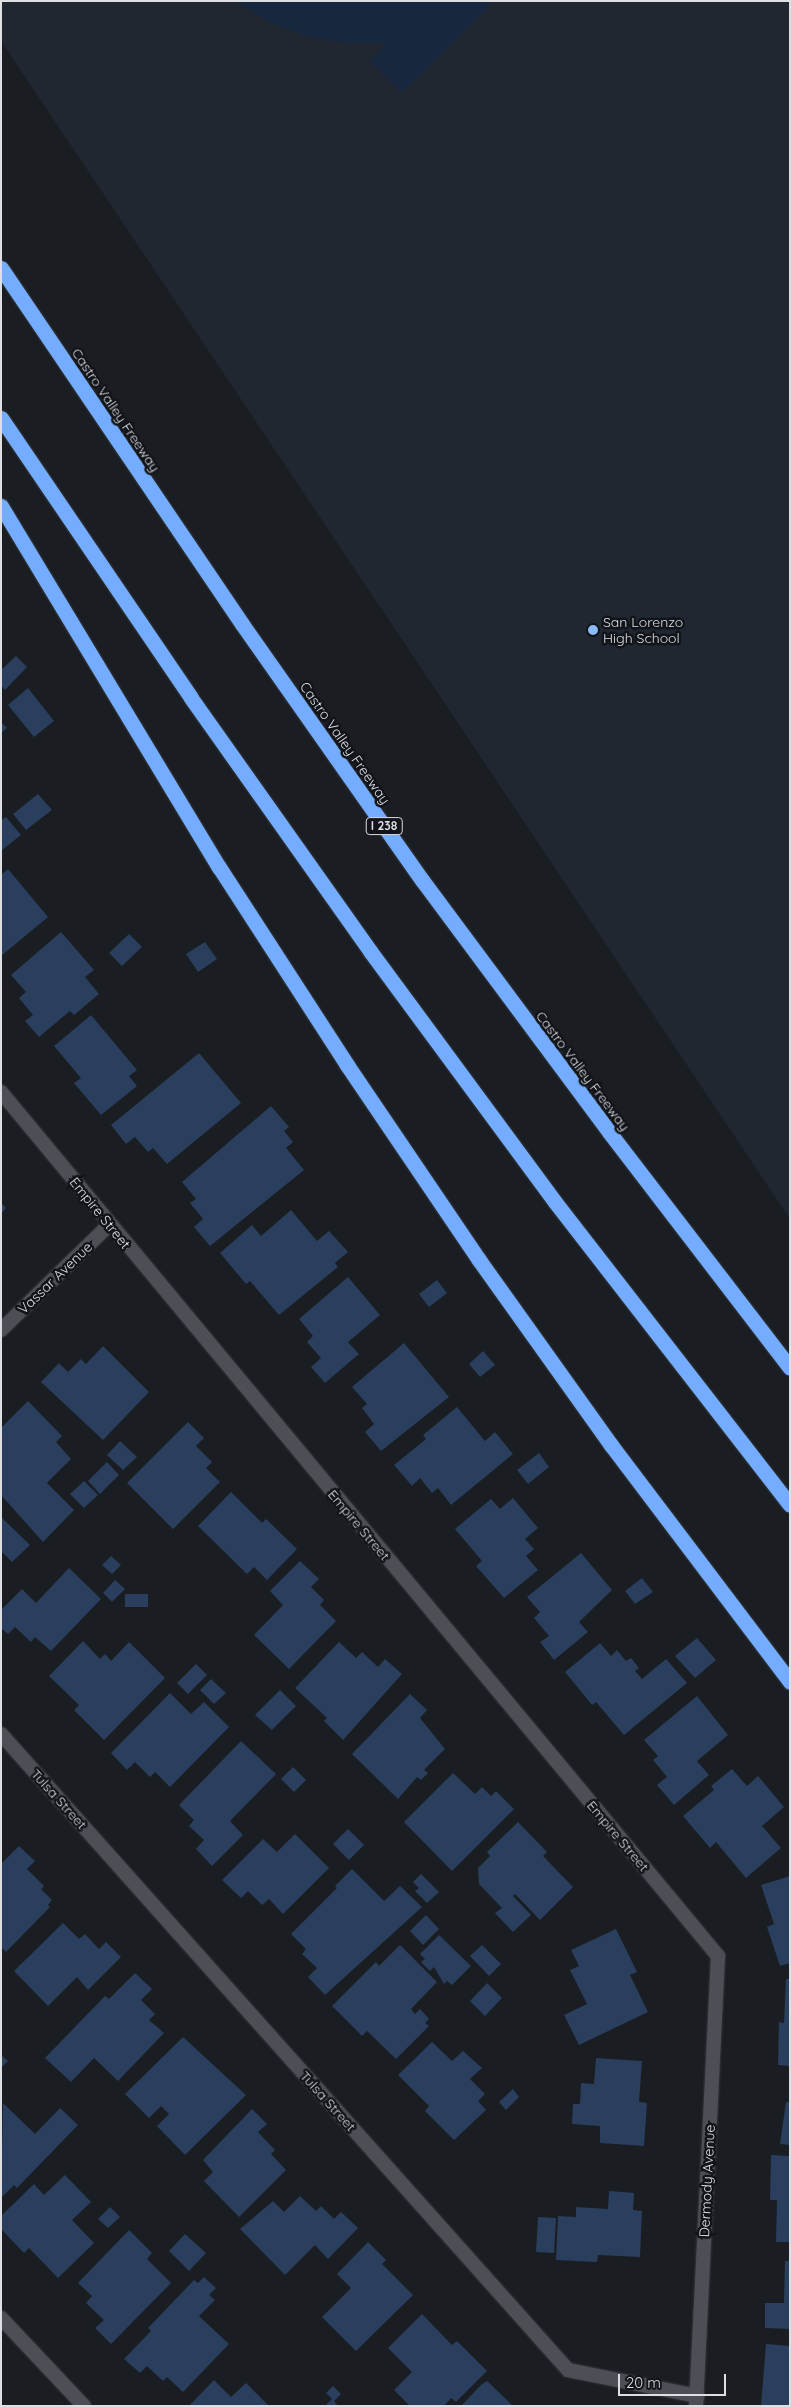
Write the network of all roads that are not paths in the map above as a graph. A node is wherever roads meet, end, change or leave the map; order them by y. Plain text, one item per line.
1 (1, 268) edge
2 (1, 418) edge
3 (1, 506) edge
4 (1, 1092) edge
5 (109, 1225) junction
6 (1, 1330) edge
7 (790, 1368) edge
8 (790, 1505) edge
9 (790, 1682) edge
10 (1, 1734) edge
11 (718, 1956) joint
12 (1, 2318) edge
13 (696, 2401) edge
14 (84, 2406) edge

1 - 7 highway, Castro Valley Freeway / I 238
2 - 8 highway
3 - 9 highway
4 - 5 street, Empire Street
5 - 6 street, Vassar Avenue
5 - 11 street, Empire Street
10 - 13 street, Tulsa Street
11 - 13 street, Dermody Avenue
12 - 14 street

